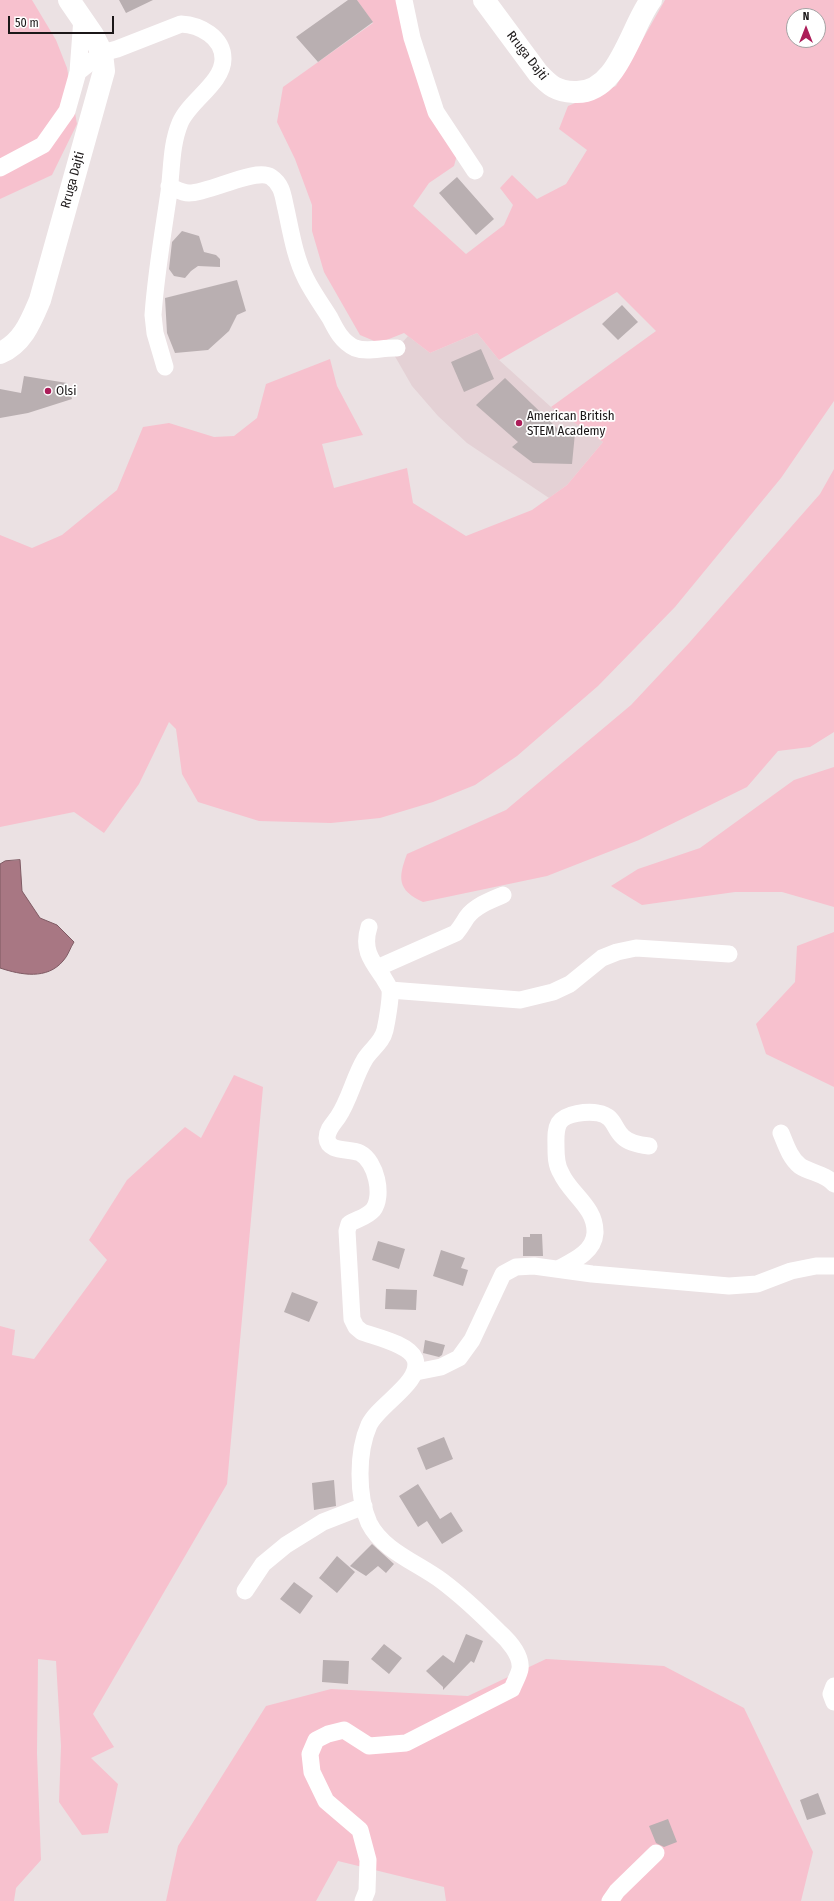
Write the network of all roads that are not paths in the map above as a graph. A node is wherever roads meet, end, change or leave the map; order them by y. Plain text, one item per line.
1 (69, 0) edge
2 (404, 0) edge
3 (484, 0) edge
4 (651, 0) edge
5 (82, 18) junction
6 (102, 53) junction
7 (78, 72) junction
8 (0, 168) edge
9 (475, 171) dead end
10 (169, 186) junction
11 (397, 348) dead end
12 (0, 353) edge
13 (165, 367) dead end
14 (503, 895) dead end
15 (369, 927) dead end
16 (729, 954) dead end
17 (377, 968) junction
18 (390, 990) junction
19 (781, 1133) dead end
20 (649, 1146) dead end
21 (834, 1184) edge
22 (834, 1266) edge
23 (558, 1270) junction
24 (416, 1372) junction
25 (364, 1506) junction
26 (245, 1591) dead end
27 (656, 1853) dead end
28 (363, 1901) edge
29 (610, 1901) edge

1 - 5 main road, Rruga Dajti
2 - 9 street
3 - 4 main road, Rruga Dajti
5 - 6 main road, Rruga Dajti
5 - 7 street
6 - 7 street
6 - 10 street
6 - 12 main road, Rruga Dajti
7 - 8 street
10 - 11 street
10 - 13 street
14 - 17 street
15 - 17 street
16 - 18 street
17 - 18 street
18 - 24 street
19 - 21 street
20 - 23 street
22 - 23 street
23 - 24 street
24 - 25 street
25 - 26 street
25 - 28 street
27 - 29 street

